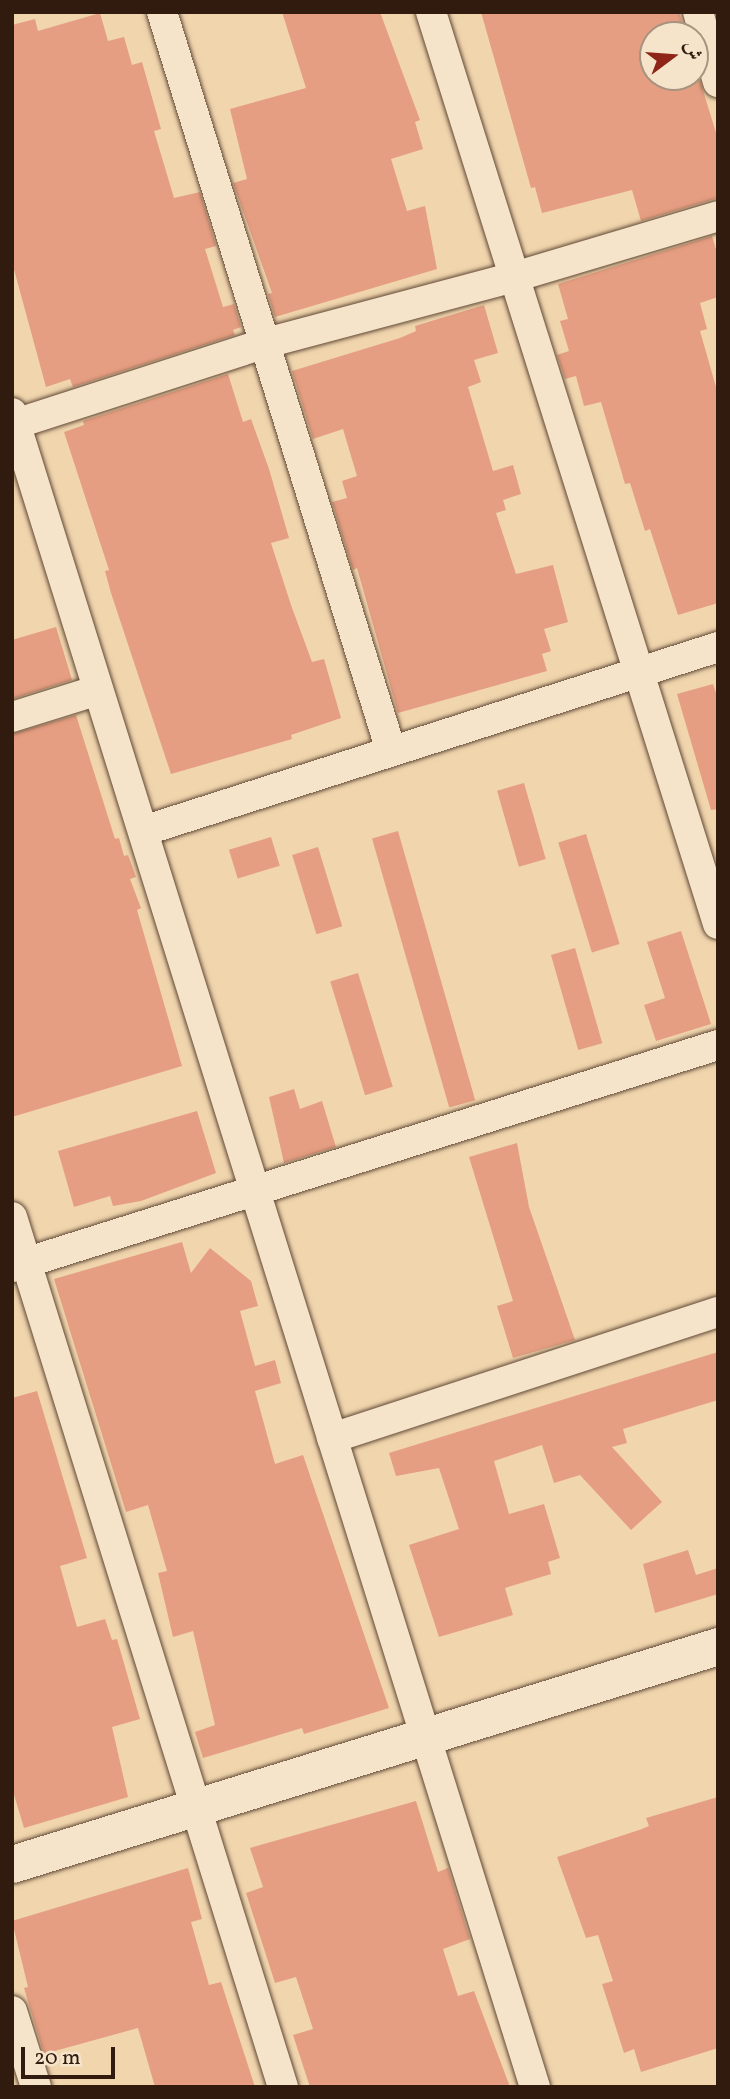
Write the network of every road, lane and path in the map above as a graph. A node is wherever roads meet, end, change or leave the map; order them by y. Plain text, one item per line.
1 (162, 12) edge
2 (431, 12) edge
3 (698, 12) edge
4 (718, 82) edge
5 (718, 216) edge
6 (514, 277) junction
7 (266, 343) junction
8 (14, 418) edge
9 (718, 647) edge
10 (638, 672) junction
11 (97, 690) junction
12 (12, 717) edge
13 (391, 751) junction
14 (143, 831) junction
15 (718, 925) edge
16 (718, 1045) edge
17 (258, 1193) junction
18 (12, 1217) edge
19 (20, 1265) edge
20 (718, 1312) edge
21 (332, 1438) junction
22 (718, 1646) edge
23 (425, 1737) junction
24 (196, 1807) junction
25 (12, 1864) edge
26 (12, 2011) edge
27 (36, 2087) edge
28 (283, 2087) edge
29 (536, 2087) edge

1 - 7 street
2 - 6 street
3 - 4 street
5 - 6 street
6 - 7 street
6 - 10 street
7 - 8 street
7 - 13 street
8 - 11 street
9 - 10 street
10 - 13 street
10 - 15 street
11 - 12 street
11 - 14 street
13 - 14 street
14 - 17 street
16 - 17 street
17 - 19 street
17 - 21 street
18 - 19 street
19 - 24 street
20 - 21 street
21 - 23 street
22 - 23 street
23 - 24 street
23 - 29 street
24 - 25 street
24 - 28 street
26 - 27 street

